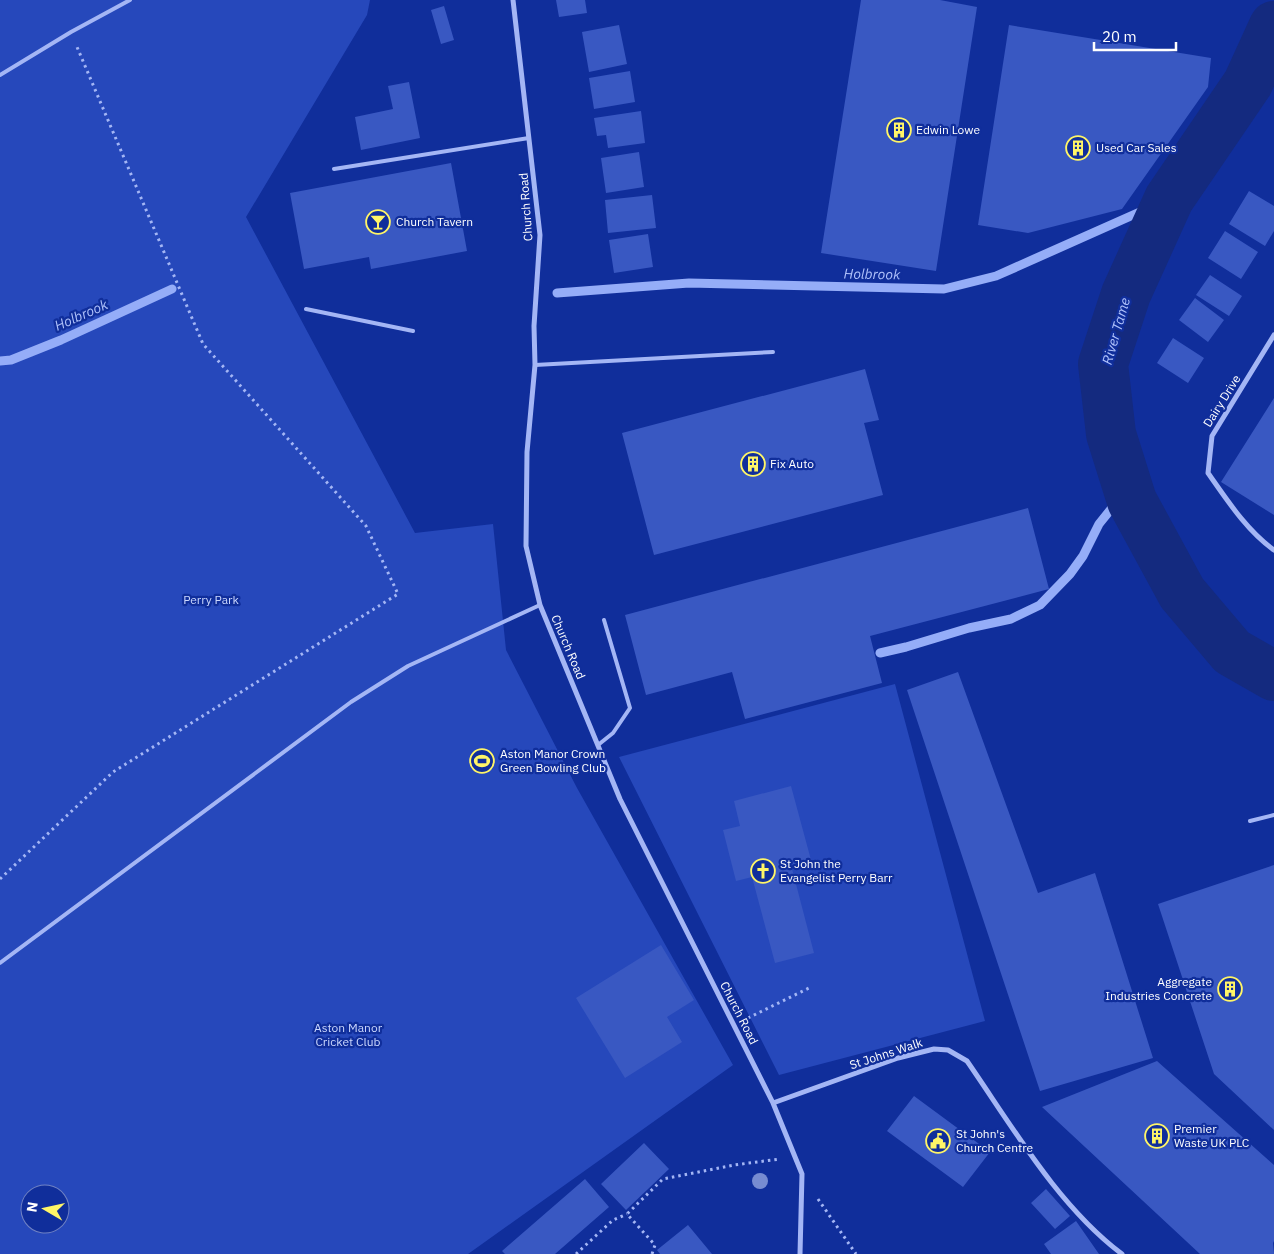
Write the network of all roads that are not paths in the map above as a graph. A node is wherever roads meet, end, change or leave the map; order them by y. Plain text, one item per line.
1 (130, 0) edge
2 (513, 0) edge
3 (0, 75) edge
4 (530, 138) junction
5 (334, 169) dead end
6 (306, 309) dead end
7 (413, 331) dead end
8 (1274, 336) edge
9 (773, 352) dead end
10 (535, 365) junction
11 (1274, 550) edge
12 (540, 605) junction
13 (604, 620) dead end
14 (598, 745) junction
15 (1274, 815) edge
16 (1250, 821) dead end
17 (0, 963) edge
18 (773, 1103) junction
19 (800, 1254) edge
20 (1122, 1254) edge

1 - 3 lane
2 - 4 street, Church Road
4 - 5 lane
4 - 10 street, Church Road
6 - 7 lane
8 - 11 street, Dairy Drive
9 - 10 lane
10 - 12 street, Church Road
12 - 14 street, Church Road
12 - 17 lane
13 - 14 lane
14 - 18 street, Church Road
15 - 16 lane
18 - 19 street, Church Road
18 - 20 street, St Johns Walk

